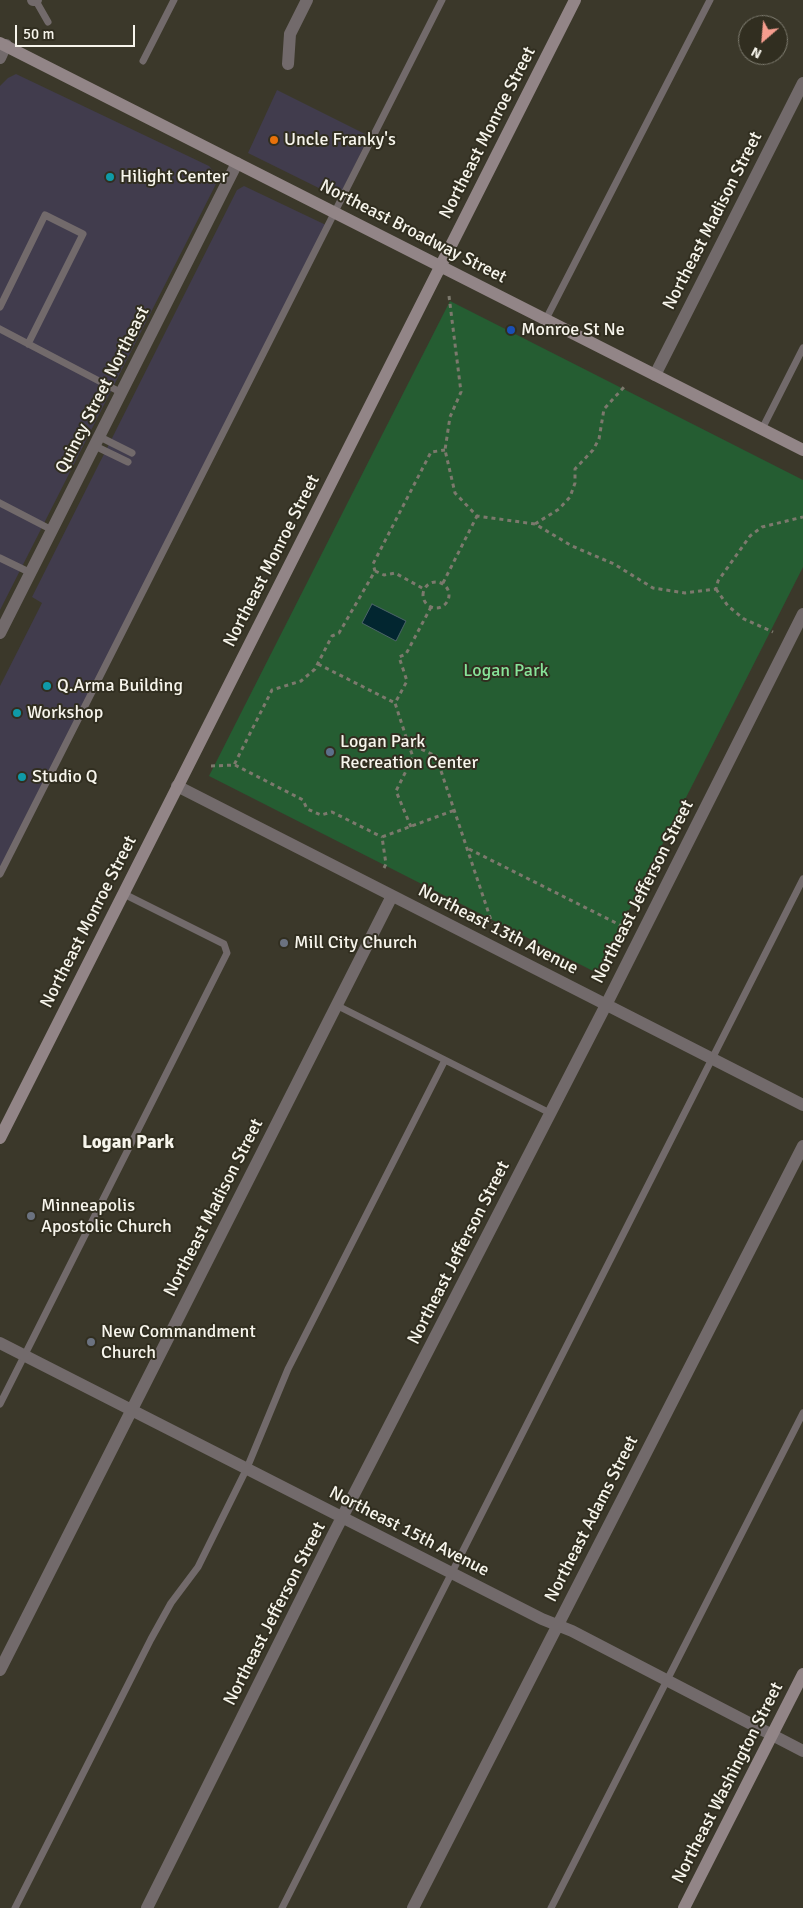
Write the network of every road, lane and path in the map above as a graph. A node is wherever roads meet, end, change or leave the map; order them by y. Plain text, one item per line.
1 (35, 0) edge
2 (174, 0) edge
3 (307, 0) edge
4 (442, 0) edge
5 (575, 0) edge
6 (710, 0) edge
7 (48, 22) dead end
8 (2, 43) edge
9 (0, 58) edge
10 (143, 62) dead end
11 (288, 64) dead end
12 (803, 83) edge
13 (237, 162) junction
14 (334, 212) junction
15 (441, 266) junction
16 (449, 296) dead end
17 (0, 307) edge
18 (546, 319) junction
19 (0, 329) edge
20 (28, 344) junction
21 (803, 348) edge
22 (655, 375) junction
23 (624, 387) dead end
24 (122, 392) junction
25 (762, 429) junction
26 (97, 441) junction
27 (445, 450) junction
28 (803, 450) edge
29 (132, 453) dead end
30 (128, 462) dead end
31 (0, 503) edge
32 (477, 516) junction
33 (803, 516) edge
34 (535, 524) junction
35 (52, 530) junction
36 (0, 558) edge
37 (375, 571) junction
38 (30, 573) junction
39 (443, 583) junction
40 (716, 588) junction
41 (424, 589) junction
42 (431, 607) junction
43 (803, 614) edge
44 (773, 632) dead end
45 (0, 633) edge
46 (318, 664) junction
47 (395, 703) junction
48 (408, 743) junction
49 (234, 765) junction
50 (211, 766) dead end
51 (177, 786) junction
52 (455, 810) junction
53 (411, 826) junction
54 (382, 837) junction
55 (468, 849) junction
56 (384, 868) dead end
57 (0, 874) edge
58 (803, 879) edge
59 (122, 893) junction
60 (392, 896) junction
61 (492, 923) dead end
62 (624, 927) dead end
63 (336, 1005) junction
64 (606, 1005) junction
65 (712, 1059) junction
66 (445, 1060) junction
67 (803, 1105) edge
68 (550, 1114) junction
69 (0, 1138) edge
70 (803, 1146) edge
71 (0, 1343) edge
72 (24, 1355) junction
73 (0, 1404) edge
74 (131, 1410) junction
75 (803, 1413) edge
76 (247, 1468) junction
77 (344, 1518) junction
78 (451, 1573) junction
79 (556, 1626) junction
80 (0, 1670) edge
81 (803, 1674) edge
82 (667, 1681) junction
83 (772, 1736) junction
84 (803, 1751) edge
85 (15, 1908) edge
86 (147, 1908) edge
87 (282, 1908) edge
88 (413, 1908) edge
89 (551, 1908) edge
90 (684, 1908) edge

1 - 7 lane
2 - 10 lane
3 - 11 street
4 - 14 lane
5 - 15 street, Northeast Monroe Street
6 - 18 lane
8 - 9 street
8 - 13 street, Northeast Broadway Street
12 - 22 street, Northeast Madison Street
13 - 14 street, Northeast Broadway Street
13 - 24 street, Quincy Street Northeast
14 - 15 street, Northeast Broadway Street
14 - 57 lane
15 - 18 street, Northeast Broadway Street
15 - 51 street, Northeast Monroe Street
16 - 27 path
17 - 20 lane
18 - 22 street, Northeast Broadway Street
19 - 20 lane
20 - 24 lane
21 - 25 lane
22 - 25 street, Northeast Broadway Street
23 - 34 path
24 - 26 street, Quincy Street Northeast
25 - 28 street, Northeast Broadway Street
26 - 29 lane
26 - 30 lane
26 - 35 street, Quincy Street Northeast
27 - 32 path
27 - 37 path
31 - 35 lane
32 - 34 path
32 - 39 path
33 - 40 path
34 - 40 path
35 - 38 street, Quincy Street Northeast
36 - 38 lane
37 - 41 path
37 - 46 path
38 - 45 street, Quincy Street Northeast
39 - 41 path
39 - 42 path
40 - 44 path
41 - 42 path
42 - 47 path
43 - 64 street, Northeast Jefferson Street
46 - 47 path
46 - 49 path
47 - 48 path
48 - 52 path
48 - 53 path
49 - 50 path
49 - 54 path
51 - 59 street, Northeast Monroe Street
51 - 60 street, Northeast 13th Avenue
52 - 53 path
52 - 55 path
53 - 54 path
54 - 56 path
55 - 61 path
55 - 62 path
58 - 65 lane
59 - 69 street, Northeast Monroe Street
59 - 72 lane
60 - 63 street, Northeast Madison Street
60 - 64 street, Northeast 13th Avenue
63 - 66 lane
63 - 74 street, Northeast Madison Street
64 - 65 street, Northeast 13th Avenue
64 - 68 street, Northeast Jefferson Street
65 - 67 street, Northeast 13th Avenue
65 - 78 lane
66 - 68 lane
66 - 76 lane
68 - 77 street, Northeast Jefferson Street
70 - 79 street, Northeast Adams Street
71 - 72 street, Northeast 15th Avenue
72 - 73 lane
72 - 74 street, Northeast 15th Avenue
74 - 76 street, Northeast 15th Avenue
74 - 80 street, Northeast Madison Street
75 - 82 lane
76 - 77 street, Northeast 15th Avenue
76 - 85 lane
77 - 78 street, Northeast 15th Avenue
77 - 86 street, Northeast Jefferson Street
78 - 79 street, Northeast 15th Avenue
78 - 87 lane
79 - 82 street, Northeast 15th Avenue
79 - 88 street, Northeast Adams Street
81 - 83 street, Northeast Washington Street
82 - 83 street, Northeast 15th Avenue
82 - 89 lane
83 - 84 street, Northeast 15th Avenue
83 - 90 street, Northeast Washington Street

